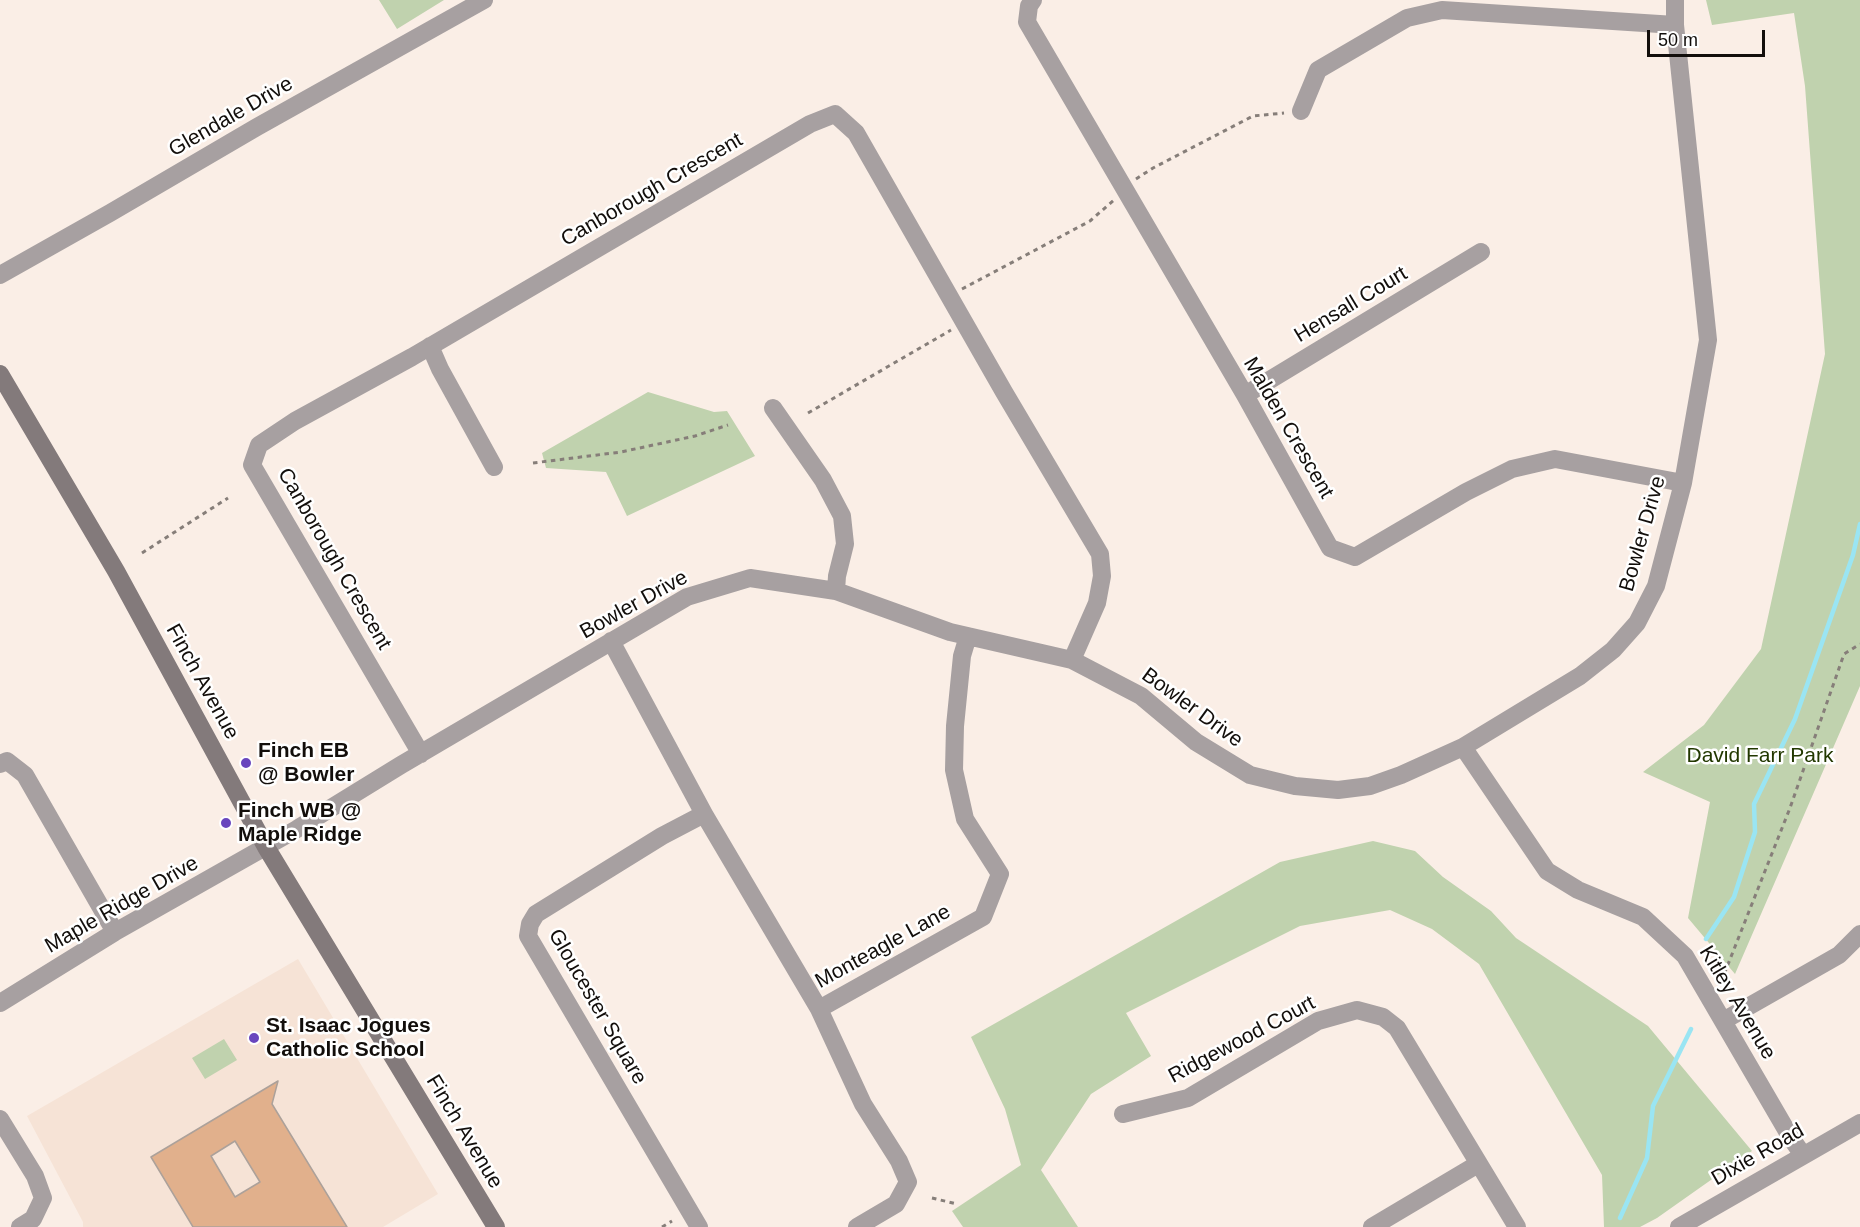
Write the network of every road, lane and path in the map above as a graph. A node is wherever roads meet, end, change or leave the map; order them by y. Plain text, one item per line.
1 (484, 0) edge
2 (1033, 0) edge
3 (1675, 0) edge
4 (1675, 25) junction
5 (1301, 111) dead end
6 (1481, 252) dead end
7 (0, 275) edge
8 (965, 321) junction
9 (430, 346) junction
10 (0, 374) edge
11 (1245, 395) junction
12 (773, 408) dead end
13 (808, 413) dead end
14 (728, 425) dead end
15 (533, 463) dead end
16 (494, 467) dead end
17 (1683, 483) junction
18 (228, 498) dead end
19 (142, 552) dead end
20 (836, 591) junction
21 (968, 636) junction
22 (611, 641) junction
23 (1860, 645) edge
24 (1072, 660) junction
25 (1463, 747) junction
26 (421, 754) junction
27 (0, 764) edge
28 (704, 814) junction
29 (266, 847) junction
30 (115, 932) junction
31 (1860, 934) edge
32 (1721, 982) dead end
33 (0, 1003) edge
34 (819, 1009) junction
35 (1723, 1021) junction
36 (1123, 1114) dead end
37 (0, 1119) edge
38 (1860, 1123) edge
39 (1803, 1155) junction
40 (1478, 1164) junction
41 (932, 1198) dead end
42 (957, 1204) dead end
43 (672, 1221) dead end
44 (20, 1227) edge
45 (496, 1227) edge
46 (662, 1227) edge
47 (699, 1227) edge
48 (857, 1227) edge
49 (1372, 1227) edge
50 (1516, 1227) edge
51 (1679, 1227) edge

1 - 7 street, Glendale Drive
2 - 11 street, Malden Crescent
3 - 4 street, Bowler Drive
4 - 5 street
4 - 17 street, Bowler Drive
6 - 11 street, Hensall Court
8 - 9 street, Canborough Crescent
8 - 13 path
8 - 24 street, Canborough Crescent
9 - 16 street
9 - 26 street, Canborough Crescent
10 - 29 main road, Finch Avenue
11 - 17 street, Malden Crescent
12 - 20 street
14 - 15 path
17 - 25 street, Bowler Drive
18 - 19 path
20 - 21 street, Bowler Drive
20 - 22 street, Bowler Drive
21 - 24 street, Bowler Drive
21 - 34 street, Monteagle Lane
22 - 26 street, Bowler Drive
22 - 28 street, Monteagle Lane
23 - 32 path
24 - 25 street, Bowler Drive
25 - 35 street, Kitley Avenue
26 - 29 street, Bowler Drive
27 - 30 street
28 - 34 street, Monteagle Lane
28 - 47 street, Gloucester Square
29 - 30 street, Maple Ridge Drive
29 - 45 main road, Finch Avenue
30 - 33 street, Maple Ridge Drive
31 - 35 street
34 - 48 street
35 - 39 street, Kitley Avenue
36 - 40 street, Ridgewood Court
37 - 44 street
38 - 39 street, Dixie Road
39 - 51 street, Dixie Road
40 - 49 street
40 - 50 street, Ridgewood Court
41 - 42 path
43 - 46 path

